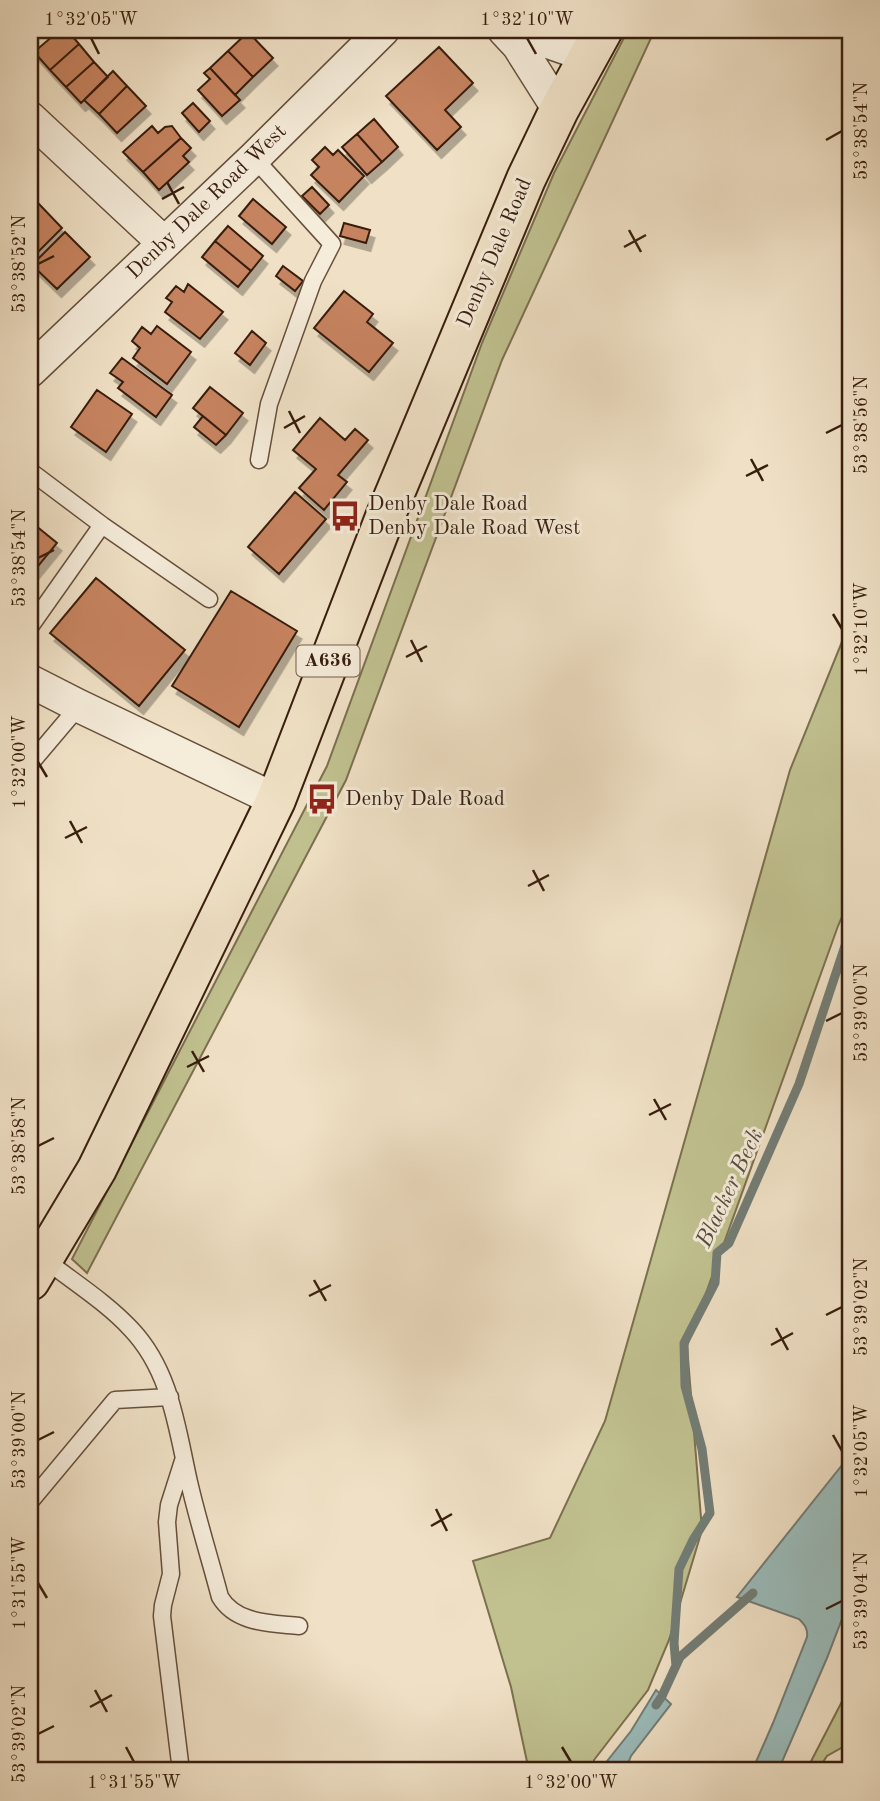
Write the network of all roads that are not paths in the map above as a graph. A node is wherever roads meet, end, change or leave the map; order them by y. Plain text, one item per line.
1 (383, 30) edge
2 (504, 30) edge
3 (514, 30) edge
4 (596, 43) edge
5 (559, 110) junction
6 (30, 118) edge
7 (254, 158) junction
8 (164, 243) junction
9 (30, 371) edge
10 (258, 460) dead end
11 (30, 471) edge
12 (102, 525) junction
13 (209, 599) dead end
14 (30, 627) edge
15 (30, 681) edge
16 (79, 706) junction
17 (30, 764) edge
18 (276, 800) junction
19 (36, 1270) edge
20 (170, 1397) junction
21 (184, 1459) junction
22 (30, 1502) edge
23 (299, 1626) dead end
24 (181, 1771) edge

1 - 7 street, Denby Dale Road West
2 - 5 street
3 - 4 street
4 - 5 main road, Denby Dale Road / A636
5 - 18 main road, Denby Dale Road / A636
6 - 8 street
7 - 8 street, Denby Dale Road West
7 - 10 lane
8 - 9 street, Denby Dale Road West
11 - 12 lane
12 - 13 lane
12 - 14 lane
15 - 16 street
16 - 17 lane
16 - 18 street
18 - 19 main road, Denby Dale Road / A636
19 - 20 lane
20 - 21 lane
20 - 22 lane
21 - 23 lane
21 - 24 lane

